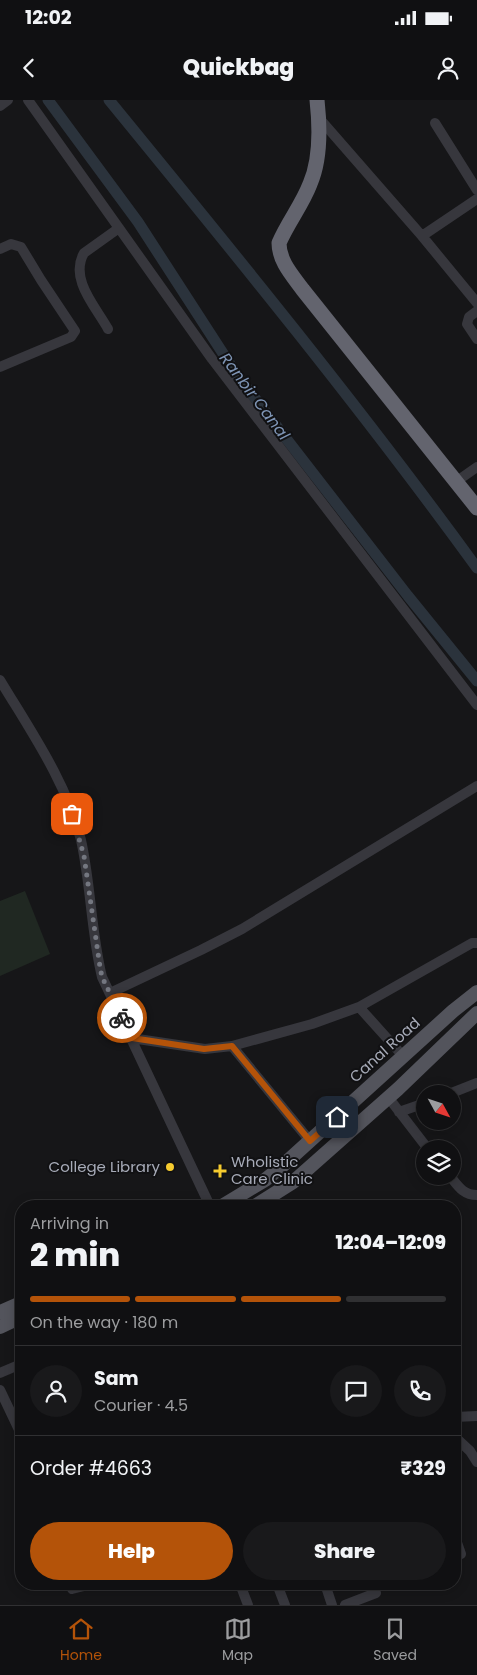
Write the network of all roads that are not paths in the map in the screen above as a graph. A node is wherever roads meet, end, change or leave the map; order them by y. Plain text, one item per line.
1 (8, 100) edge
2 (28, 100) edge
3 (317, 100) edge
4 (0, 106) edge
5 (319, 118) junction
6 (435, 123) dead end
7 (477, 190) edge
8 (477, 199) edge
9 (119, 228) junction
10 (422, 236) junction
11 (0, 249) edge
12 (477, 303) edge
13 (477, 311) edge
14 (108, 329) dead end
15 (477, 339) edge
16 (0, 367) edge
17 (477, 466) edge
18 (457, 482) junction
19 (477, 508) edge
20 (0, 680) edge
21 (477, 705) edge
22 (477, 786) edge
23 (477, 943) edge
24 (477, 992) edge
25 (110, 993) junction
26 (359, 1007) junction
27 (477, 1013) edge
28 (132, 1038) junction
29 (232, 1046) junction
30 (403, 1056) junction
31 (477, 1083) edge
32 (461, 1089) edge
33 (388, 1098) junction
34 (416, 1106) edge
35 (399, 1112) junction
36 (421, 1140) edge
37 (310, 1141) junction
38 (457, 1185) edge
39 (477, 1195) edge
40 (207, 1200) edge
41 (232, 1200) edge
42 (264, 1200) edge
43 (15, 1306) edge
44 (0, 1312) edge
45 (15, 1320) edge
46 (0, 1327) edge
47 (15, 1367) edge
48 (0, 1373) edge
49 (0, 1390) edge
50 (15, 1416) edge
51 (477, 1416) edge
52 (461, 1417) edge
53 (461, 1443) edge
54 (477, 1462) edge
55 (242, 1590) edge
56 (279, 1590) edge
57 (327, 1590) edge
58 (376, 1593) dead end
59 (248, 1605) edge
60 (285, 1605) edge
61 (332, 1605) edge
62 (345, 1605) edge

1 - 4 street
2 - 9 street
3 - 5 highway
5 - 10 street
5 - 18 highway
6 - 7 street
8 - 10 street
9 - 14 street
9 - 21 street
10 - 12 street
11 - 16 street
13 - 15 street
17 - 18 street
18 - 19 highway
20 - 25 street
22 - 25 street
23 - 26 street
24 - 30 main road, Canal Road
25 - 28 street
26 - 29 street
26 - 30 street
27 - 33 main road
28 - 29 street
28 - 40 street
29 - 37 street
30 - 37 main road, Canal Road
31 - 32 street
33 - 35 street
33 - 42 main road
34 - 35 street
35 - 36 street
37 - 41 main road, Canal Road
38 - 39 street
43 - 44 main road
45 - 46 main road
47 - 48 street
49 - 50 street
51 - 52 street
53 - 54 street
55 - 59 street
56 - 60 street
57 - 61 street
58 - 62 street

